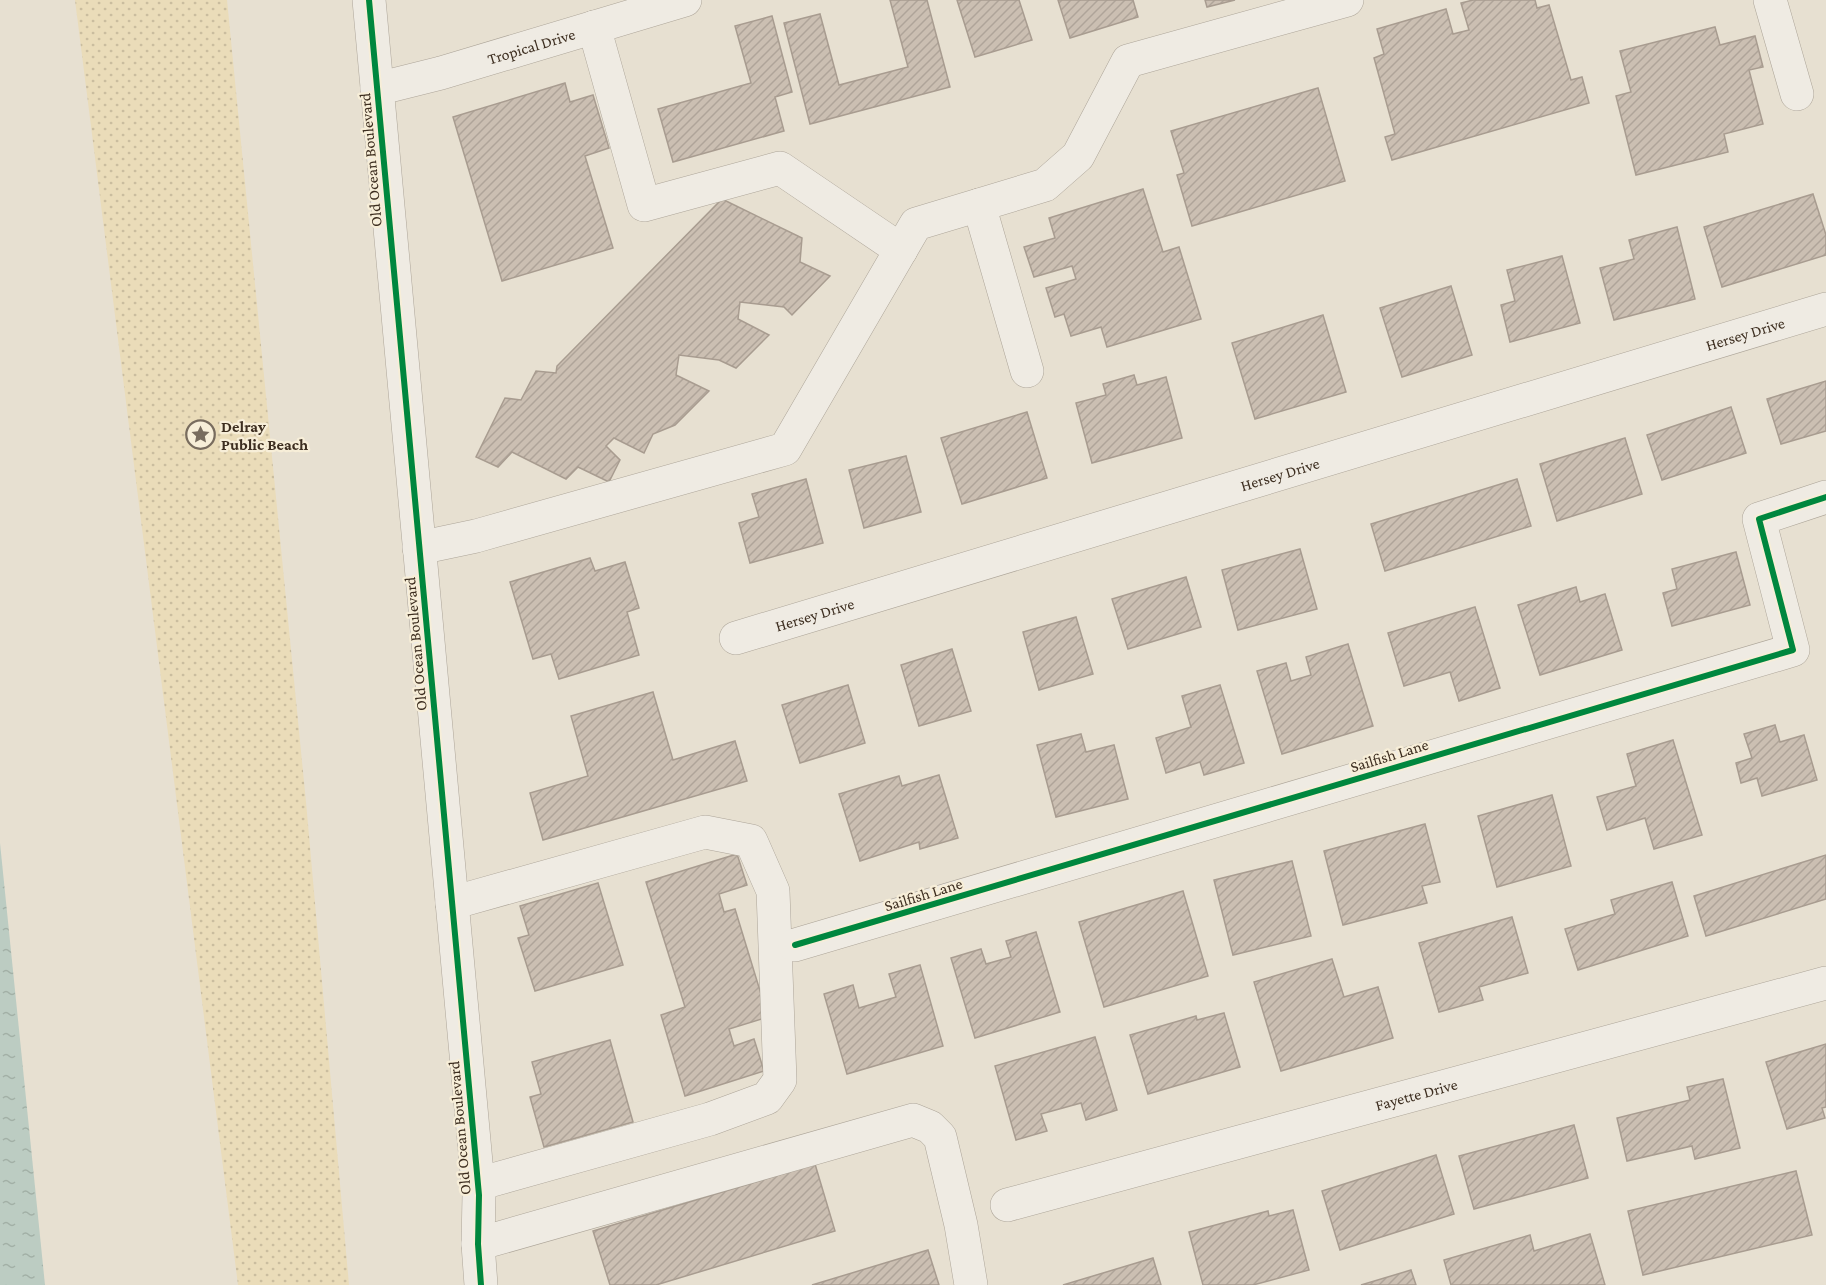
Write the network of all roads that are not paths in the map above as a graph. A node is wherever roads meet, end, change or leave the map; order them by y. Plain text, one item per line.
1 (369, 0) edge
2 (685, 0) edge
3 (1347, 0) edge
4 (1770, 0) edge
5 (594, 27) junction
6 (377, 89) junction
7 (1797, 94) dead end
8 (979, 205) junction
9 (901, 250) junction
10 (1826, 309) edge
11 (1027, 371) dead end
12 (1826, 497) edge
13 (419, 548) junction
14 (736, 638) dead end
15 (452, 903) junction
16 (795, 945) dead end
17 (1826, 983) edge
18 (478, 1184) junction
19 (1007, 1205) dead end
20 (478, 1244) junction
21 (481, 1285) edge
22 (971, 1285) edge

1 - 6 street, Old Ocean Boulevard
2 - 5 street, Tropical Drive
3 - 8 street
4 - 7 street
5 - 6 street, Tropical Drive
5 - 9 street
6 - 13 street, Old Ocean Boulevard
8 - 9 street
8 - 11 street
9 - 13 street
10 - 14 street, Hersey Drive
12 - 16 street, Sailfish Lane
13 - 15 street, Old Ocean Boulevard
15 - 18 street, Old Ocean Boulevard
15 - 18 street
17 - 19 street, Fayette Drive
18 - 20 street, Old Ocean Boulevard
20 - 21 street, Old Ocean Boulevard
20 - 22 street

